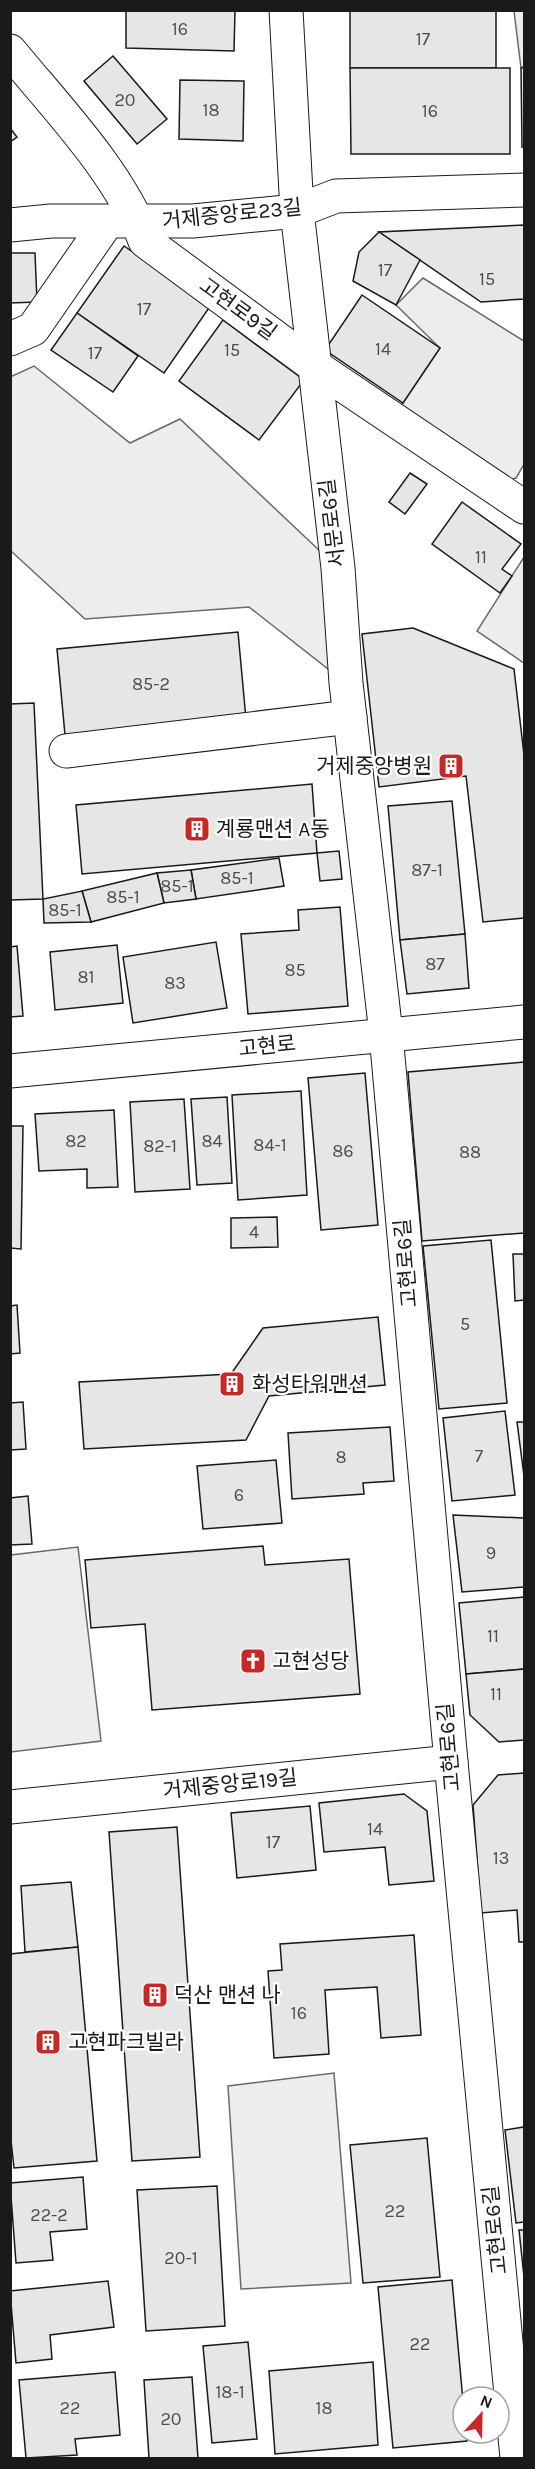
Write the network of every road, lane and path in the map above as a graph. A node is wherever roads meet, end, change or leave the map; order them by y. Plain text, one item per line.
1 (286, 10) edge
2 (10, 51) edge
3 (525, 190) edge
4 (297, 212) junction
5 (123, 222) junction
6 (10, 225) edge
7 (10, 339) edge
8 (313, 365) junction
9 (525, 507) edge
10 (350, 717) junction
11 (66, 751) dead end
12 (525, 1022) edge
13 (386, 1034) junction
14 (10, 1071) edge
15 (450, 1762) junction
16 (10, 1807) edge
17 (518, 2458) edge

1 - 4 street, 서문로6길
2 - 5 street, 고현로9길
3 - 4 street, 거제중앙로23길
4 - 5 street, 거제중앙로23길
4 - 8 street, 서문로6길
5 - 6 street, 거제중앙로23길
5 - 7 street
5 - 8 street, 고현로9길
8 - 9 street, 고현로9길
8 - 10 street, 서문로6길
10 - 11 street
10 - 13 street, 서문로6길
12 - 13 street, 고현로
13 - 14 street, 고현로
13 - 15 street, 고현로6길
15 - 16 street, 거제중앙로19길
15 - 17 street, 고현로6길

